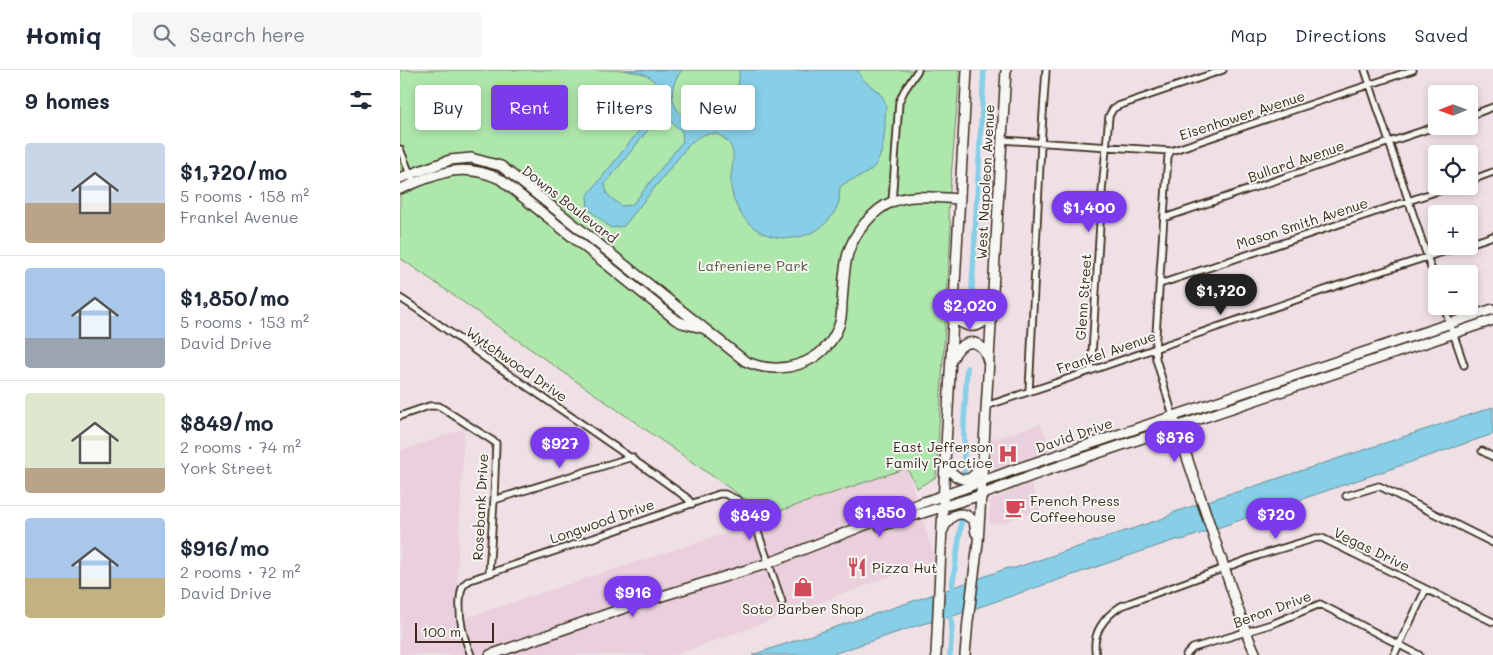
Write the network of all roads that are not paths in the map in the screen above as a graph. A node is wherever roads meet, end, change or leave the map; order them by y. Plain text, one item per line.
1 (918, 70) edge
2 (967, 70) edge
3 (1006, 70) edge
4 (1046, 70) edge
5 (1224, 70) edge
6 (1365, 70) edge
7 (1413, 70) edge
8 (1370, 84) junction
9 (1493, 107) edge
10 (1478, 113) edge
11 (1428, 129) edge
12 (1002, 140) junction
13 (1389, 142) junction
14 (1041, 143) junction
15 (1106, 147) junction
16 (400, 149) edge
17 (1171, 151) junction
18 (1493, 172) edge
19 (400, 178) edge
20 (1478, 178) edge
21 (412, 179) junction
22 (400, 189) edge
23 (1428, 195) edge
24 (960, 199) junction
25 (1409, 201) junction
26 (892, 202) junction
27 (1164, 218) junction
28 (1493, 236) edge
29 (1478, 241) edge
30 (1436, 255) edge
31 (1428, 258) junction
32 (1430, 265) edge
33 (1160, 284) junction
34 (400, 298) edge
35 (954, 304) junction
36 (992, 306) junction
37 (1493, 309) edge
38 (1447, 315) edge
39 (1493, 320) edge
40 (1451, 328) junction
41 (1155, 349) junction
42 (989, 363) junction
43 (951, 364) junction
44 (1464, 365) dead end
45 (1313, 369) junction
46 (1090, 371) junction
47 (1316, 380) junction
48 (1029, 392) junction
49 (986, 406) junction
50 (400, 416) edge
51 (1173, 416) junction
52 (1176, 427) junction
53 (1482, 451) dead end
54 (1493, 456) edge
55 (632, 457) junction
56 (983, 459) junction
57 (945, 463) junction
58 (982, 482) junction
59 (982, 495) junction
60 (943, 496) junction
61 (1346, 496) dead end
62 (494, 500) junction
63 (692, 504) junction
64 (944, 507) junction
65 (942, 532) junction
66 (978, 543) junction
67 (1493, 543) edge
68 (809, 548) junction
69 (769, 563) junction
70 (1224, 569) junction
71 (489, 573) junction
72 (1426, 589) junction
73 (782, 602) dead end
74 (1493, 622) edge
75 (1246, 632) junction
76 (1399, 645) junction
77 (471, 655) edge
78 (490, 655) edge
79 (936, 655) edge
80 (966, 655) edge
81 (1096, 655) edge
82 (1186, 655) edge
83 (1256, 655) edge
84 (1394, 655) edge
85 (1419, 655) edge

1 - 26 street
2 - 24 main road, West Napoleon Avenue
3 - 12 main road, West Napoleon Avenue
4 - 14 street
5 - 15 street, Glenn Street
6 - 8 street
7 - 8 street, Eisenhower Avenue
8 - 13 street
8 - 17 street, Eisenhower Avenue
9 - 10 street
11 - 13 street, Bullard Avenue
12 - 14 street, Eisenhower Avenue
12 - 36 main road, West Napoleon Avenue
13 - 25 street
13 - 27 street, Bullard Avenue
14 - 15 street, Eisenhower Avenue
14 - 48 street
15 - 17 street, Eisenhower Avenue
15 - 46 street, Glenn Street
16 - 21 street
17 - 27 street
18 - 20 street
19 - 21 main road, Downs Boulevard
21 - 22 main road, Downs Boulevard
21 - 26 main road, Downs Boulevard
23 - 25 street, Mason Smith Avenue
24 - 26 main road, Downs Boulevard
24 - 35 main road, West Napoleon Avenue
25 - 31 street
25 - 33 street, Mason Smith Avenue
27 - 33 street
28 - 29 street
30 - 31 street, Frankel Avenue
31 - 32 street
31 - 41 street, Frankel Avenue
33 - 41 street
34 - 55 street, Wytchwood Drive
35 - 36 main road
35 - 43 main road, West Napoleon Avenue
36 - 42 main road, West Napoleon Avenue
37 - 40 main road, David Drive
38 - 40 street
39 - 40 main road, David Drive
40 - 44 street
40 - 45 main road, David Drive
40 - 47 main road, David Drive
41 - 46 street, Frankel Avenue
41 - 51 street
42 - 43 main road
42 - 49 main road, West Napoleon Avenue
43 - 57 main road, West Napoleon Avenue
45 - 47 main road
45 - 51 main road, David Drive
46 - 48 street, Frankel Avenue
47 - 52 main road, David Drive
48 - 49 street, Frankel Avenue
49 - 56 main road, West Napoleon Avenue
50 - 62 street, Rosebank Drive
51 - 52 main road
51 - 58 main road, David Drive
52 - 59 main road, David Drive
52 - 70 main road
53 - 54 street
55 - 62 street
55 - 63 street, Wytchwood Drive
56 - 57 main road
56 - 58 main road, West Napoleon Avenue
57 - 60 main road, West Napoleon Avenue
58 - 59 main road, West Napoleon Avenue
58 - 60 main road, David Drive
59 - 64 main road, David Drive
59 - 66 main road, West Napoleon Avenue
60 - 64 main road, West Napoleon Avenue
60 - 68 main road, David Drive
61 - 67 street
62 - 71 street, Rosebank Drive
63 - 69 street, Longwood Drive
63 - 71 street, Longwood Drive
64 - 65 main road, West Napoleon Avenue
64 - 68 main road, David Drive
65 - 66 main road
65 - 79 main road, West Napoleon Avenue
66 - 80 main road, West Napoleon Avenue
68 - 69 main road, David Drive
69 - 73 street
69 - 78 main road, David Drive
70 - 72 street, Vegas Drive
70 - 75 main road
70 - 81 street, Vegas Drive
71 - 77 street, Longwood Drive
72 - 74 street, Vegas Drive
72 - 76 street
75 - 76 street, Beron Drive
75 - 82 street, Beron Drive
75 - 83 main road
76 - 84 street
76 - 85 street, Beron Drive

